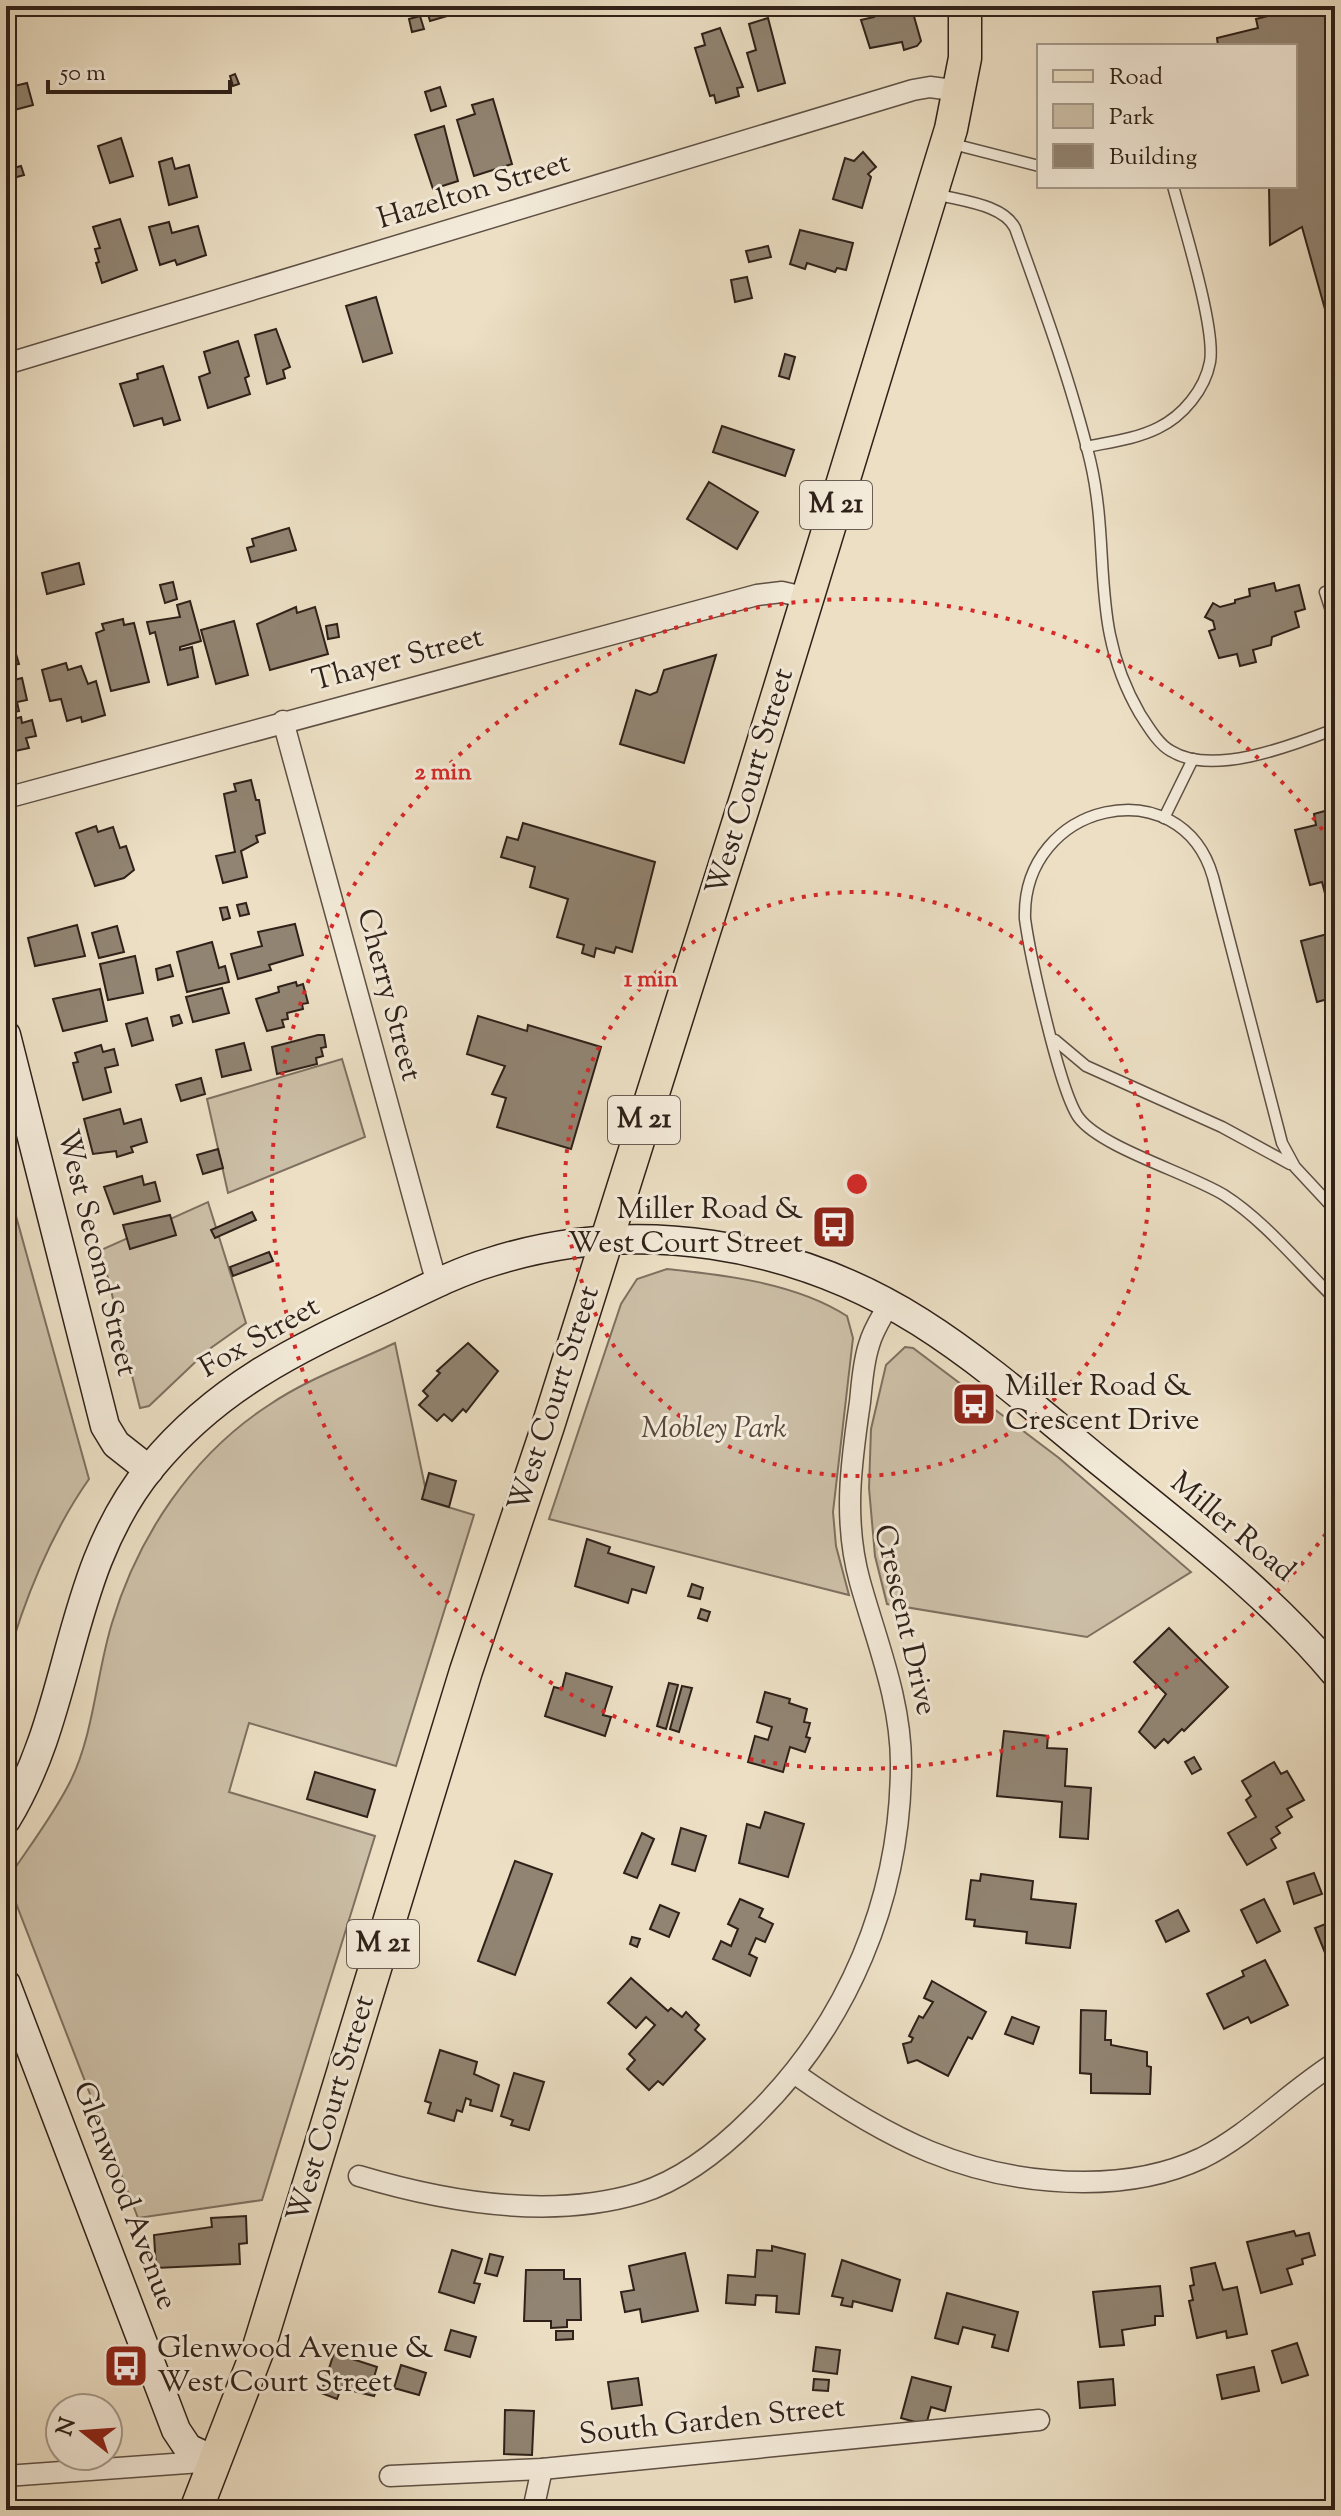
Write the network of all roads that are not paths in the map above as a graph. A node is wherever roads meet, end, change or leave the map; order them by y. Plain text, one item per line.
1 (965, 6) edge
2 (960, 91) junction
3 (947, 143) junction
4 (1037, 166) edge
5 (1173, 188) edge
6 (932, 192) junction
7 (6, 364) edge
8 (1086, 447) junction
9 (1325, 592) dead end
10 (808, 598) junction
11 (1335, 623) edge
12 (283, 721) junction
13 (1335, 729) edge
14 (1193, 759) junction
15 (6, 798) edge
16 (1164, 818) junction
17 (1051, 1032) junction
18 (6, 1035) edge
19 (1295, 1167) junction
20 (1335, 1210) edge
21 (606, 1241) junction
22 (437, 1284) junction
23 (1335, 1299) edge
24 (889, 1304) junction
25 (149, 1470) junction
26 (1335, 1673) edge
27 (6, 1820) edge
28 (6, 1984) edge
29 (1335, 2063) edge
30 (794, 2073) junction
31 (359, 2176) dead end
32 (1039, 2420) dead end
33 (215, 2461) junction
34 (542, 2469) junction
35 (6, 2476) edge
36 (390, 2476) dead end
37 (196, 2510) edge
38 (533, 2510) edge

1 - 2 main road, West Court Street / M 21
2 - 3 main road, West Court Street / M 21
2 - 7 street, Hazelton Street
3 - 4 lane
3 - 6 main road, West Court Street / M 21
5 - 8 lane
6 - 8 lane
6 - 10 main road, West Court Street / M 21
8 - 14 lane
9 - 11 lane
10 - 12 street, Thayer Street
10 - 21 main road, West Court Street / M 21
12 - 15 street, Thayer Street
12 - 22 street, Cherry Street
13 - 14 lane
14 - 16 lane
16 - 17 lane
16 - 19 lane
17 - 19 lane
17 - 23 lane
18 - 25 street, West Second Street
19 - 20 lane
21 - 22 street, Fox Street
21 - 24 street, Miller Road
21 - 33 main road, West Court Street / M 21
22 - 25 street, Fox Street
24 - 26 street, Miller Road
24 - 30 street, Crescent Drive
25 - 27 street, Fox Street
28 - 33 street, Glenwood Avenue
29 - 30 street
30 - 31 street, Crescent Drive
32 - 34 street, South Garden Street
33 - 35 street
33 - 37 main road, West Court Street / M 21
34 - 36 street, South Garden Street
34 - 38 street

